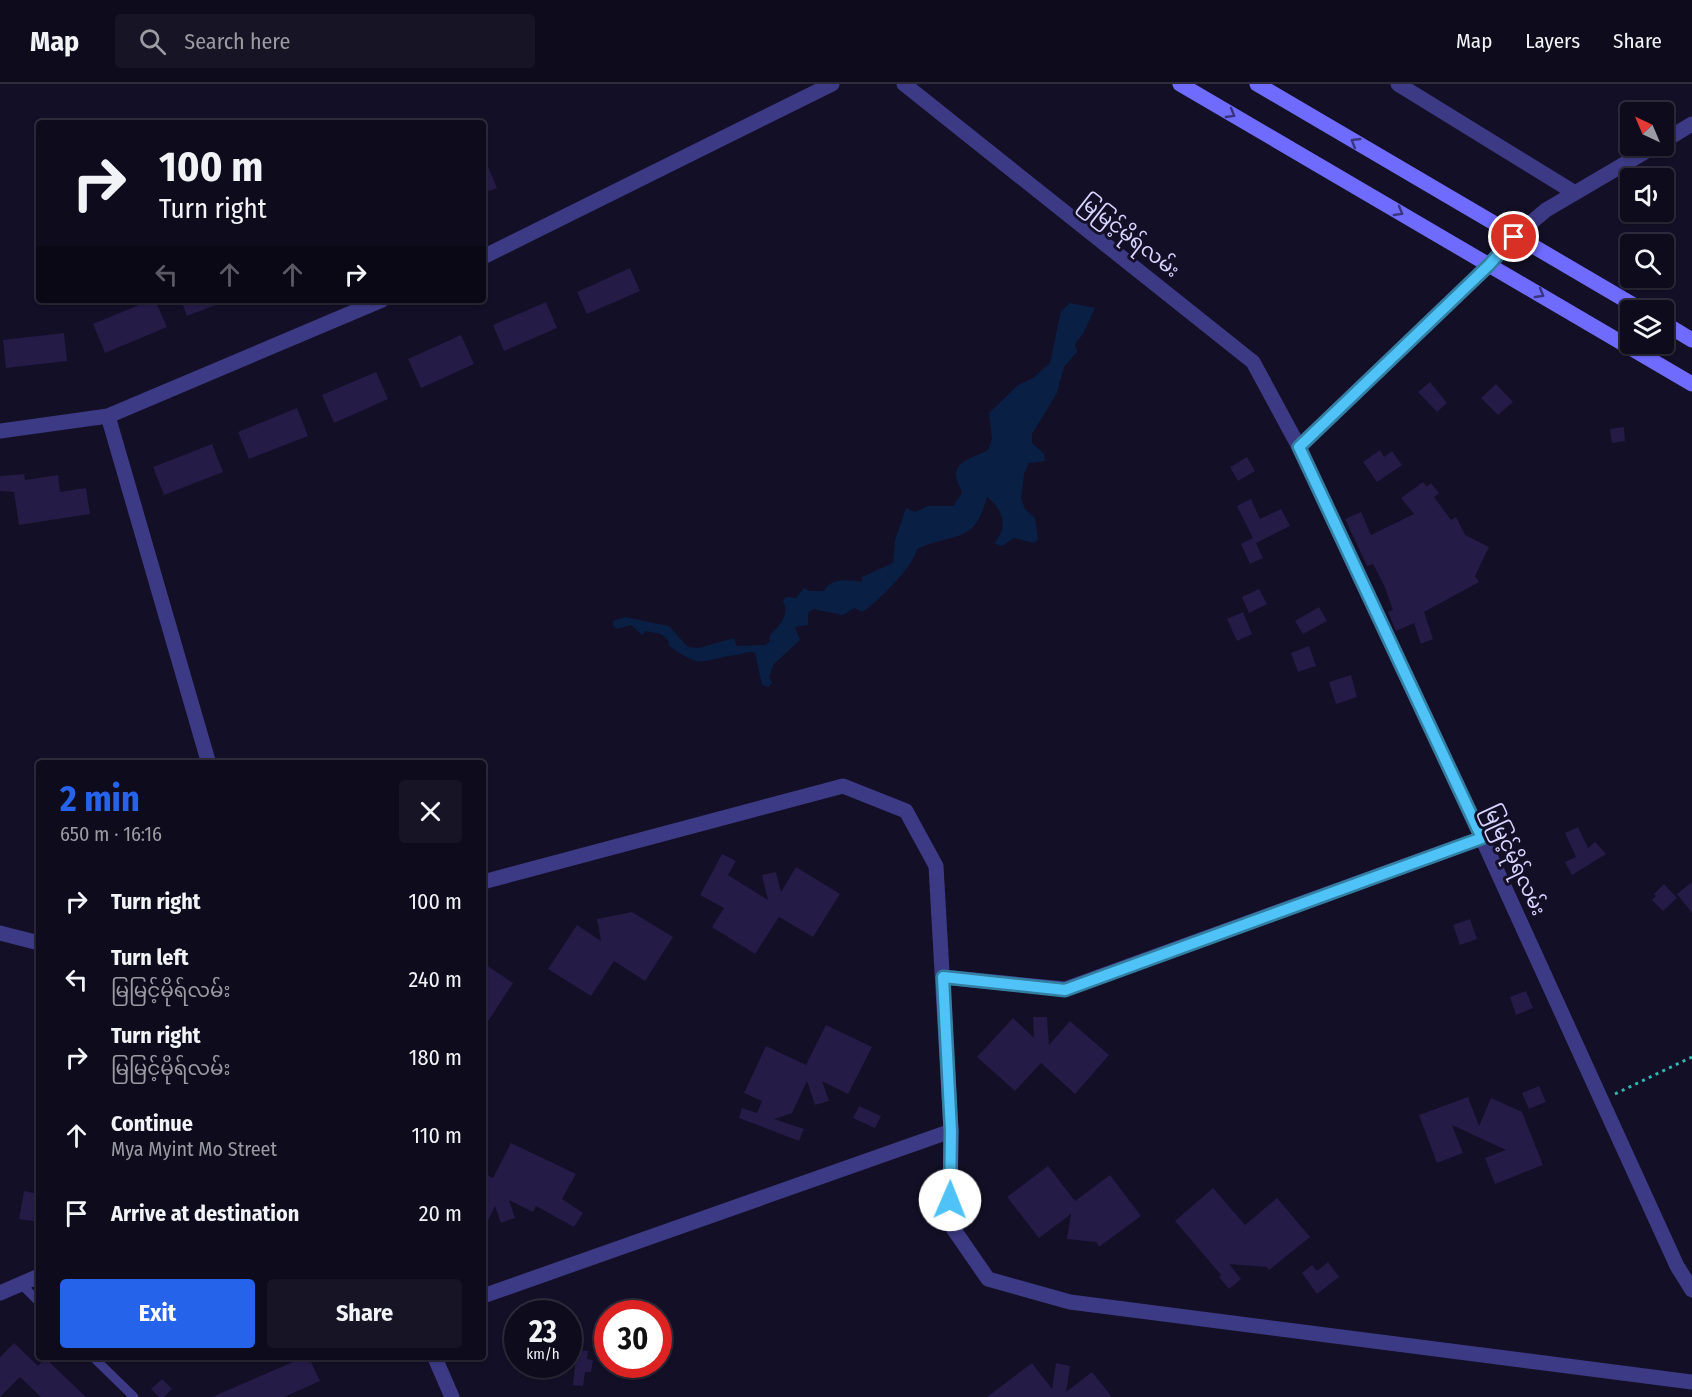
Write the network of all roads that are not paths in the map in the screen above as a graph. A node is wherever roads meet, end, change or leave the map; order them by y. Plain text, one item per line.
1 (832, 84) edge
2 (904, 84) edge
3 (1180, 84) edge
4 (1257, 84) edge
5 (1398, 84) edge
6 (1692, 124) edge
7 (1674, 135) edge
8 (1638, 156) edge
9 (1575, 192) junction
10 (1514, 237) junction
11 (486, 256) edge
12 (1489, 265) junction
13 (1624, 300) edge
14 (374, 303) edge
15 (1674, 329) edge
16 (1692, 340) edge
17 (1692, 384) edge
18 (108, 416) junction
19 (0, 431) edge
20 (1299, 447) junction
21 (207, 760) edge
22 (1482, 838) junction
23 (486, 881) edge
24 (0, 933) edge
25 (36, 942) edge
26 (943, 977) junction
27 (951, 1131) junction
28 (36, 1277) edge
29 (20, 1282) junction
30 (1692, 1290) edge
31 (0, 1293) edge
32 (486, 1295) edge
33 (36, 1299) edge
34 (96, 1360) edge
35 (436, 1360) edge
36 (1692, 1382) edge
37 (450, 1396) edge
38 (134, 1397) edge

1 - 11 street
2 - 20 street, မြမြင့်မိုရ်လမ်း
3 -> 12 main road
10 -> 4 main road
5 - 9 street
6 - 7 street
8 - 9 street
9 - 10 street
10 - 12 street
10 - 13 main road
12 -> 17 main road
12 - 20 street
14 - 18 street
15 - 16 main road
18 - 19 street
18 - 21 street
20 - 22 street, မြမြင့်မိုရ်လမ်း
22 - 26 street
22 - 30 street, မြမြင့်မိုရ်လမ်း
23 - 26 street
24 - 25 street
26 - 27 street
27 - 32 street
27 - 36 street
28 - 29 street
29 - 31 street
29 - 33 lane
34 - 38 lane
35 - 37 street

